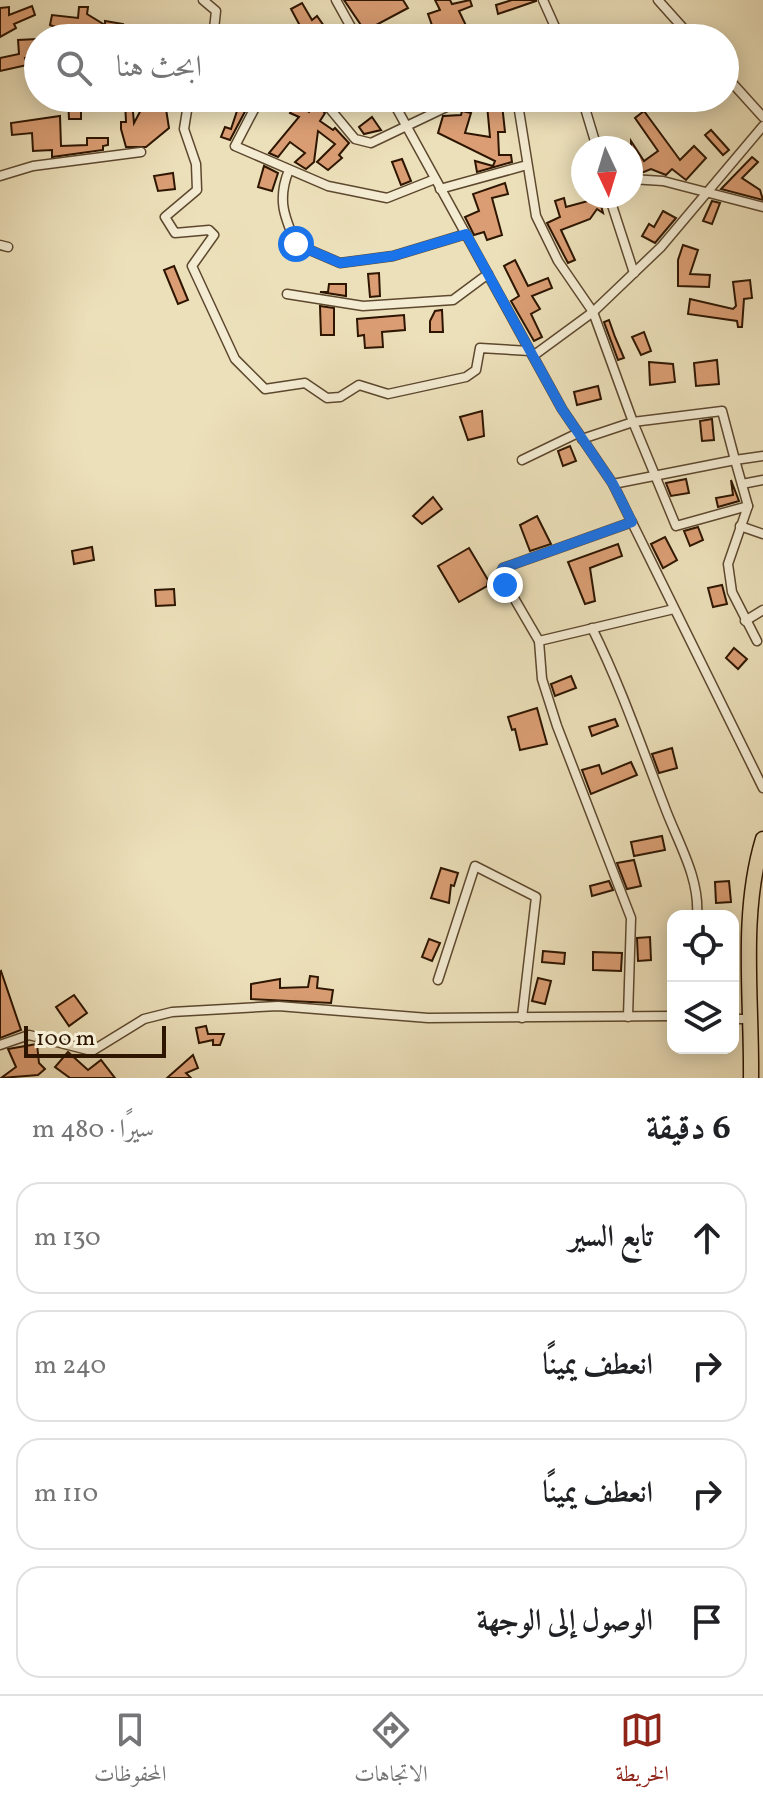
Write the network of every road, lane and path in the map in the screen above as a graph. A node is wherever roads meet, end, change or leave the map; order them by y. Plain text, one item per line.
1 (203, 0) edge
2 (336, 0) edge
3 (543, 0) edge
4 (658, 0) edge
5 (215, 24) edge
6 (349, 24) edge
7 (554, 24) edge
8 (679, 24) edge
9 (739, 90) edge
10 (187, 112) edge
11 (253, 112) edge
12 (333, 112) edge
13 (399, 112) edge
14 (437, 112) edge
15 (519, 112) edge
16 (586, 112) edge
17 (763, 117) edge
18 (763, 126) edge
19 (407, 127) junction
20 (593, 136) edge
21 (141, 152) dead end
22 (527, 165) junction
23 (289, 170) junction
24 (0, 176) edge
25 (435, 179) junction
26 (643, 180) edge
27 (440, 189) junction
28 (704, 194) junction
29 (763, 207) edge
30 (613, 208) edge
31 (466, 234) junction
32 (634, 273) junction
33 (488, 274) junction
34 (287, 294) dead end
35 (593, 312) junction
36 (531, 354) junction
37 (633, 422) junction
38 (580, 436) junction
39 (763, 456) edge
40 (522, 460) dead end
41 (735, 460) junction
42 (654, 476) junction
43 (763, 480) edge
44 (613, 484) junction
45 (742, 484) junction
46 (748, 506) junction
47 (632, 522) junction
48 (740, 526) junction
49 (763, 534) edge
50 (674, 609) junction
51 (763, 610) edge
52 (745, 621) junction
53 (592, 628) junction
54 (539, 641) junction
55 (757, 641) dead end
56 (763, 788) edge
57 (763, 839) edge
58 (697, 910) edge
59 (438, 980) dead end
60 (667, 1013) edge
61 (628, 1017) junction
62 (522, 1018) junction
63 (739, 1019) edge
64 (751, 1019) junction
65 (0, 1045) edge
66 (757, 1057) edge
67 (751, 1078) edge

1 - 5 street
2 - 6 street
3 - 7 street
4 - 8 street
9 - 17 street
10 - 36 street
11 - 23 street
12 - 19 street
13 - 19 street
14 - 19 street
15 - 22 street
16 - 20 street
18 - 28 street
19 - 25 street
21 - 24 street
22 - 27 street
22 - 35 street
23 - 25 street
23 - 31 street
25 - 27 street
26 - 28 street
27 - 31 street
28 - 29 street
28 - 32 street
30 - 32 street
31 - 33 street
32 - 35 street
33 - 34 street
33 - 36 street
35 - 36 street
35 - 37 street
36 - 38 street
37 - 38 street
37 - 41 street
37 - 42 street
38 - 40 street
38 - 44 street
39 - 41 street
41 - 42 street
41 - 45 street
42 - 44 street
42 - 46 street
43 - 45 street
44 - 47 street
45 - 46 street
46 - 48 street
47 - 50 street
47 - 54 street
48 - 49 street
48 - 52 street
50 - 53 street
50 - 56 street
51 - 52 street
52 - 55 street
53 - 54 street
53 - 58 street
54 - 61 street
57 - 64 main road
59 - 62 street
60 - 61 street
61 - 62 street
62 - 65 street
63 - 64 street
64 - 66 main road
66 - 67 main road

